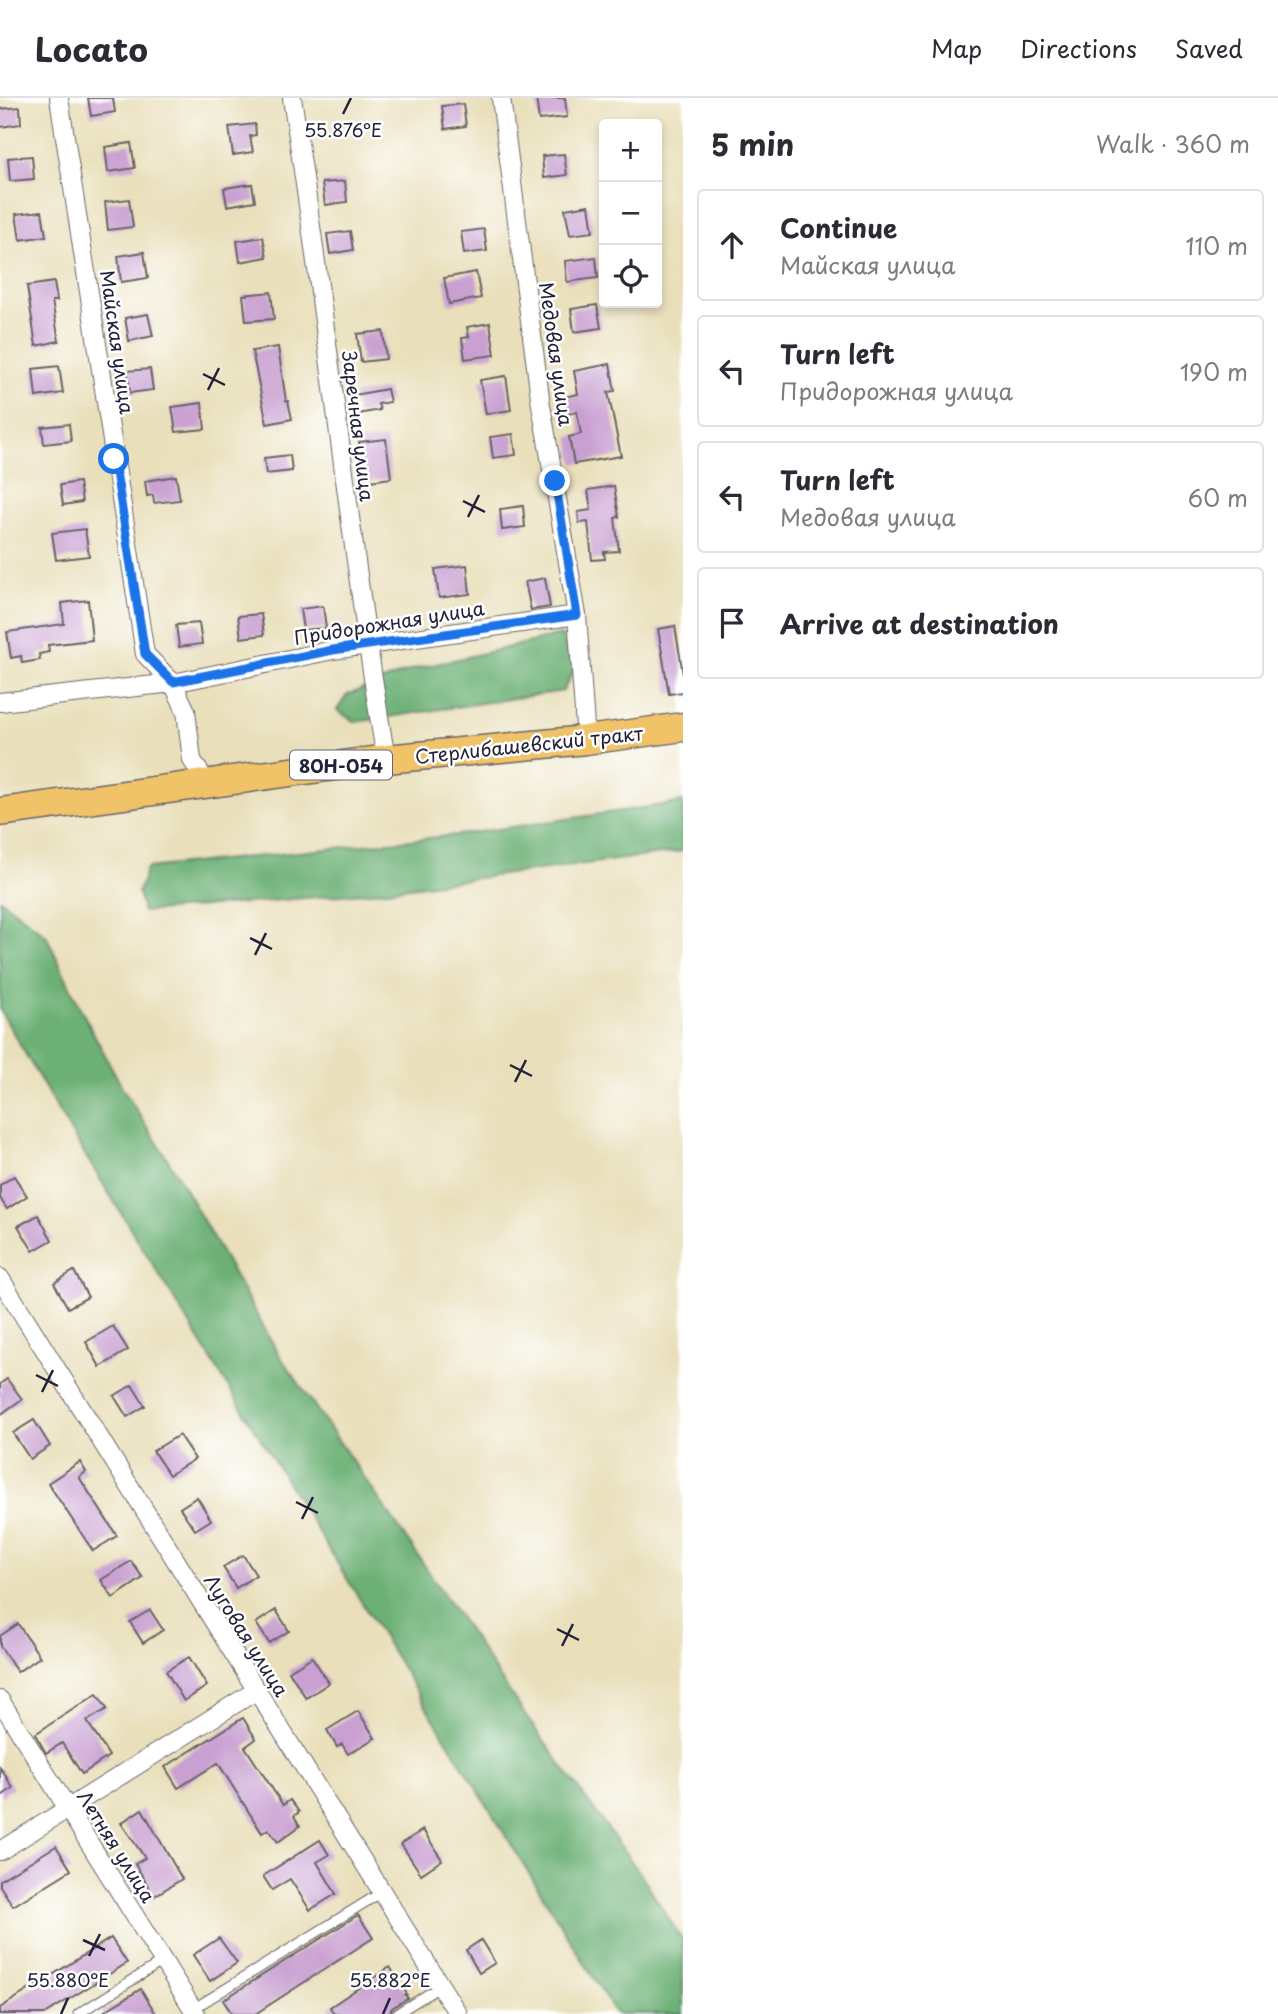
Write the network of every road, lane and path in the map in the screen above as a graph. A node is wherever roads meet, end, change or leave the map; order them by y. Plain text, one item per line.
1 (59, 98) edge
2 (292, 98) edge
3 (501, 98) edge
4 (577, 615) junction
5 (367, 645) junction
6 (173, 682) junction
7 (0, 702) edge
8 (683, 727) edge
9 (586, 740) junction
10 (386, 759) junction
11 (206, 782) junction
12 (0, 812) edge
13 (0, 1278) edge
14 (257, 1690) junction
15 (0, 1700) edge
16 (69, 1808) junction
17 (0, 1851) edge
18 (382, 1892) junction
19 (163, 1961) junction
20 (441, 1986) junction
21 (195, 2012) edge
22 (78, 2014) edge
23 (396, 2014) edge
24 (458, 2014) edge

1 - 6 street, Майская улица
2 - 5 street, Заречная улица
3 - 4 street, Медовая улица
4 - 5 street, Придорожная улица
4 - 9 street, Медовая улица
5 - 6 street, Придорожная улица
5 - 10 street, Заречная улица
6 - 7 street, Придорожная улица
6 - 11 street, Майская улица
8 - 9 main road, Стерлибашевский тракт / 80Н-054
9 - 10 main road, Стерлибашевский тракт / 80Н-054
10 - 11 main road, Стерлибашевский тракт / 80Н-054
11 - 12 main road, Стерлибашевский тракт / 80Н-054
13 - 14 street, Луговая улица
14 - 16 street
14 - 18 street, Луговая улица
15 - 16 street, Летняя улица
16 - 17 street
16 - 19 street, Летняя улица
18 - 20 street, Луговая улица
18 - 21 lane
19 - 21 street, Летняя улица
19 - 22 lane
20 - 23 lane
20 - 24 street, Луговая улица

